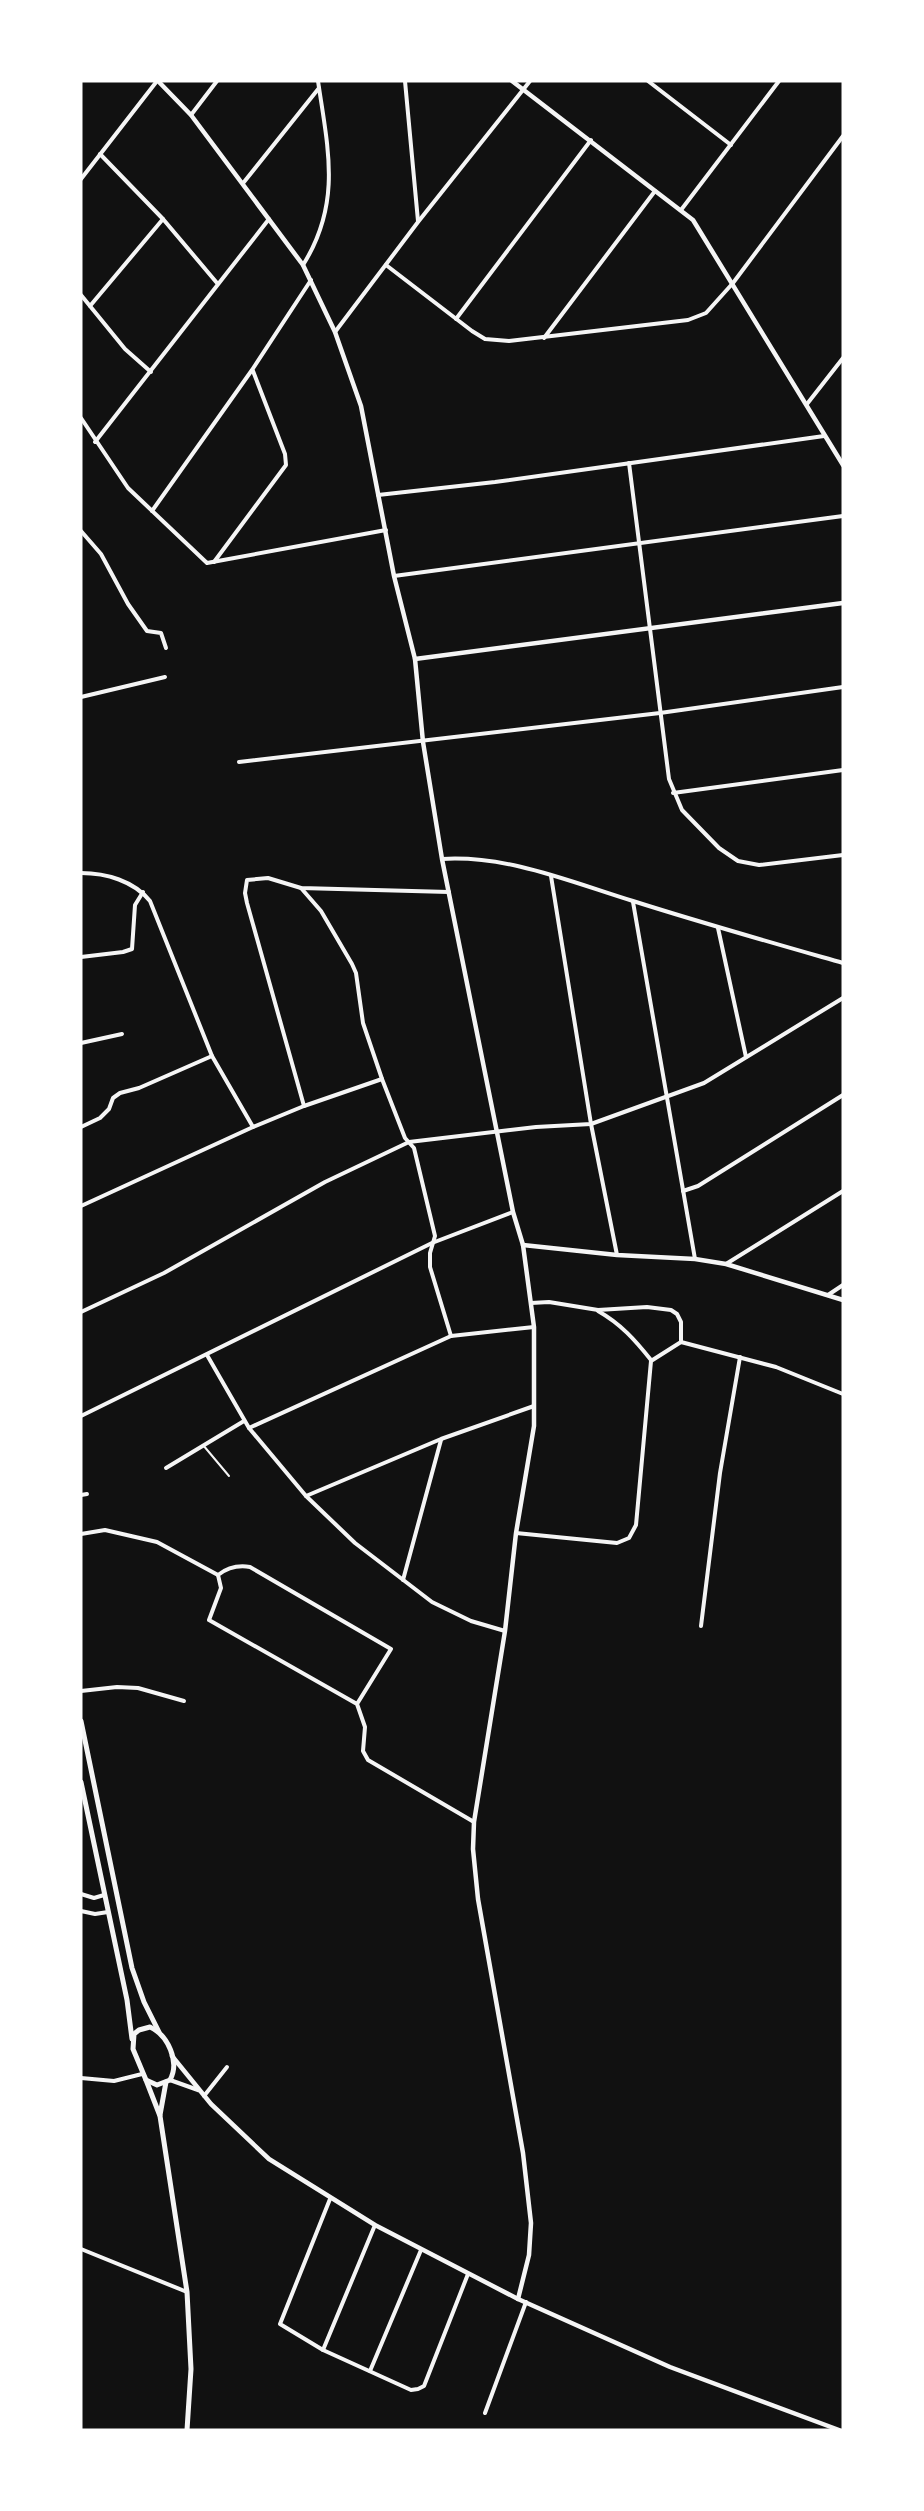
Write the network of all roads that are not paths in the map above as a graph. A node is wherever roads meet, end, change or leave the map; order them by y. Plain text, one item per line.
1 (157, 81) edge
2 (217, 81) edge
3 (318, 81) edge
4 (405, 81) edge
5 (512, 81) edge
6 (530, 81) edge
7 (648, 81) edge
8 (779, 81) edge
9 (319, 88) junction
10 (523, 90) junction
11 (191, 115) junction
12 (843, 136) edge
13 (591, 140) junction
14 (731, 145) junction
15 (100, 154) junction
16 (81, 179) edge
17 (244, 182) junction
18 (655, 190) junction
19 (681, 210) junction
20 (269, 218) junction
21 (163, 219) junction
22 (418, 222) junction
23 (303, 265) junction
24 (386, 265) junction
25 (311, 280) junction
26 (218, 283) junction
27 (733, 283) junction
28 (81, 295) edge
29 (90, 306) junction
30 (456, 319) junction
31 (335, 332) junction
32 (544, 338) junction
33 (843, 357) edge
34 (252, 370) junction
35 (152, 372) junction
36 (807, 404) junction
37 (81, 418) edge
38 (824, 436) junction
39 (95, 441) junction
40 (629, 463) junction
41 (843, 465) edge
42 (378, 495) junction
43 (152, 511) junction
44 (843, 516) edge
45 (386, 530) junction
46 (81, 531) edge
47 (641, 545) junction
48 (214, 562) junction
49 (394, 576) junction
50 (843, 603) edge
51 (650, 627) junction
52 (166, 648) dead end
53 (415, 659) junction
54 (165, 677) dead end
55 (843, 687) edge
56 (81, 697) edge
57 (660, 713) junction
58 (423, 742) junction
59 (239, 762) dead end
60 (843, 770) edge
61 (673, 793) junction
62 (843, 855) edge
63 (442, 859) junction
64 (81, 873) edge
65 (551, 876) junction
66 (301, 888) junction
67 (143, 892) junction
68 (449, 892) junction
69 (633, 902) junction
70 (718, 928) junction
71 (81, 957) edge
72 (843, 963) edge
73 (843, 998) edge
74 (122, 1034) dead end
75 (81, 1043) edge
76 (212, 1056) junction
77 (746, 1057) junction
78 (382, 1079) junction
79 (667, 1095) junction
80 (843, 1095) edge
81 (304, 1106) junction
82 (591, 1124) junction
83 (253, 1126) junction
84 (81, 1127) edge
85 (497, 1132) junction
86 (409, 1142) junction
87 (683, 1191) junction
88 (843, 1191) edge
89 (81, 1206) edge
90 (513, 1212) junction
91 (432, 1243) junction
92 (523, 1245) junction
93 (616, 1255) junction
94 (694, 1259) junction
95 (726, 1264) junction
96 (843, 1285) edge
97 (828, 1295) junction
98 (843, 1300) edge
99 (531, 1303) junction
100 (598, 1310) junction
101 (81, 1312) edge
102 (534, 1327) junction
103 (451, 1336) junction
104 (681, 1342) junction
105 (207, 1355) junction
106 (740, 1357) junction
107 (651, 1361) junction
108 (843, 1394) edge
109 (534, 1406) junction
110 (81, 1416) edge
111 (244, 1421) junction
112 (249, 1428) junction
113 (441, 1439) junction
114 (203, 1445) junction
115 (165, 1468) dead end
116 (229, 1476) dead end
117 (87, 1494) dead end
118 (81, 1495) edge
119 (306, 1496) junction
120 (516, 1533) junction
121 (81, 1534) edge
122 (218, 1575) junction
123 (403, 1580) junction
124 (701, 1626) dead end
125 (506, 1631) junction
126 (81, 1691) edge
127 (184, 1701) dead end
128 (357, 1704) junction
129 (81, 1720) edge
130 (81, 1782) edge
131 (474, 1822) junction
132 (81, 1894) edge
133 (104, 1895) junction
134 (81, 1911) edge
135 (108, 1912) junction
136 (159, 2032) junction
137 (132, 2039) junction
138 (171, 2054) junction
139 (227, 2067) dead end
140 (144, 2077) junction
141 (81, 2078) edge
142 (168, 2081) junction
143 (198, 2090) junction
144 (204, 2096) junction
145 (160, 2116) junction
146 (330, 2199) junction
147 (375, 2225) junction
148 (81, 2248) edge
149 (421, 2250) junction
150 (468, 2274) junction
151 (187, 2292) junction
152 (518, 2299) junction
153 (526, 2302) junction
154 (323, 2350) junction
155 (370, 2371) junction
156 (485, 2413) dead end
157 (187, 2430) edge
158 (838, 2430) edge

1 - 11 street
1 - 15 street
2 - 11 street
3 - 9 street
4 - 22 street
5 - 10 street
6 - 10 street
7 - 14 street
8 - 14 street
9 - 17 street
9 - 23 street
10 - 13 street
10 - 22 street
11 - 17 street
12 - 27 street
13 - 18 street
13 - 30 street
14 - 19 street
15 - 16 street
15 - 21 street
17 - 20 street
18 - 19 street
18 - 32 street
19 - 27 street
20 - 23 street
20 - 26 street
21 - 26 street
21 - 29 street
22 - 24 street
23 - 25 street
24 - 30 street
24 - 31 street
25 - 31 street
25 - 34 street
26 - 35 street
27 - 32 street
27 - 36 street
28 - 29 street
29 - 35 street
30 - 32 street
31 - 42 street
33 - 36 street
34 - 43 street
34 - 48 street
35 - 39 street
36 - 38 street
37 - 39 street
38 - 40 street
38 - 41 street
39 - 43 street
40 - 42 street
40 - 47 street
42 - 45 street
43 - 48 street
44 - 47 street
45 - 48 street
45 - 49 street
46 - 52 street
47 - 49 street
47 - 51 street
49 - 53 street
50 - 51 street
51 - 53 street
51 - 57 street
53 - 58 street
54 - 56 street
55 - 57 street
57 - 58 street
57 - 61 street
58 - 59 street
58 - 63 street
60 - 61 street
61 - 62 street
63 - 65 street
63 - 68 street
64 - 67 street
65 - 69 street
65 - 82 street
66 - 68 street
66 - 78 street
66 - 81 street
67 - 71 street
67 - 76 street
68 - 85 street
69 - 70 street
69 - 79 street
70 - 72 street
70 - 77 street
73 - 77 street
74 - 75 street
76 - 83 street
76 - 84 street
77 - 79 street
78 - 81 street
78 - 86 street
79 - 82 street
79 - 87 street
80 - 87 street
81 - 83 street
82 - 85 street
82 - 93 street
83 - 89 street
85 - 86 street
85 - 90 street
86 - 91 street
86 - 101 street
87 - 94 street
88 - 95 street
90 - 91 street
90 - 92 street
91 - 103 street
91 - 105 street
92 - 93 street
92 - 99 street
93 - 94 street
94 - 95 street
95 - 97 street
96 - 97 street
97 - 98 street
99 - 100 street
99 - 102 street
100 - 104 street
100 - 107 street
102 - 103 street
102 - 109 street
103 - 112 street
104 - 106 street
104 - 107 street
105 - 110 street
105 - 111 street
106 - 108 street
106 - 124 street
107 - 120 street
109 - 113 street
109 - 120 street
111 - 112 street
111 - 114 street
112 - 119 street
113 - 119 street
113 - 123 street
114 - 115 street
114 - 116 lane
117 - 118 street
119 - 123 street
120 - 125 street
121 - 122 street
122 - 128 street
122 - 128 street
123 - 125 street
125 - 131 street
126 - 127 street
128 - 131 street
129 - 136 main road
130 - 133 main road
131 - 152 street
132 - 133 street
133 - 135 main road
134 - 135 street
135 - 137 main road
136 - 137 main road
136 - 138 main road
137 - 140 main road
138 - 142 main road
138 - 143 street
139 - 144 street
140 - 141 street
140 - 142 main road
140 - 145 main road
142 - 143 street
142 - 145 main road
143 - 144 street
144 - 146 street
145 - 151 main road
146 - 147 street
146 - 154 street
147 - 149 street
147 - 154 street
148 - 151 street
149 - 150 street
149 - 155 street
150 - 152 street
150 - 155 street
151 - 157 main road
152 - 153 street
153 - 156 street
153 - 158 street
154 - 155 street

